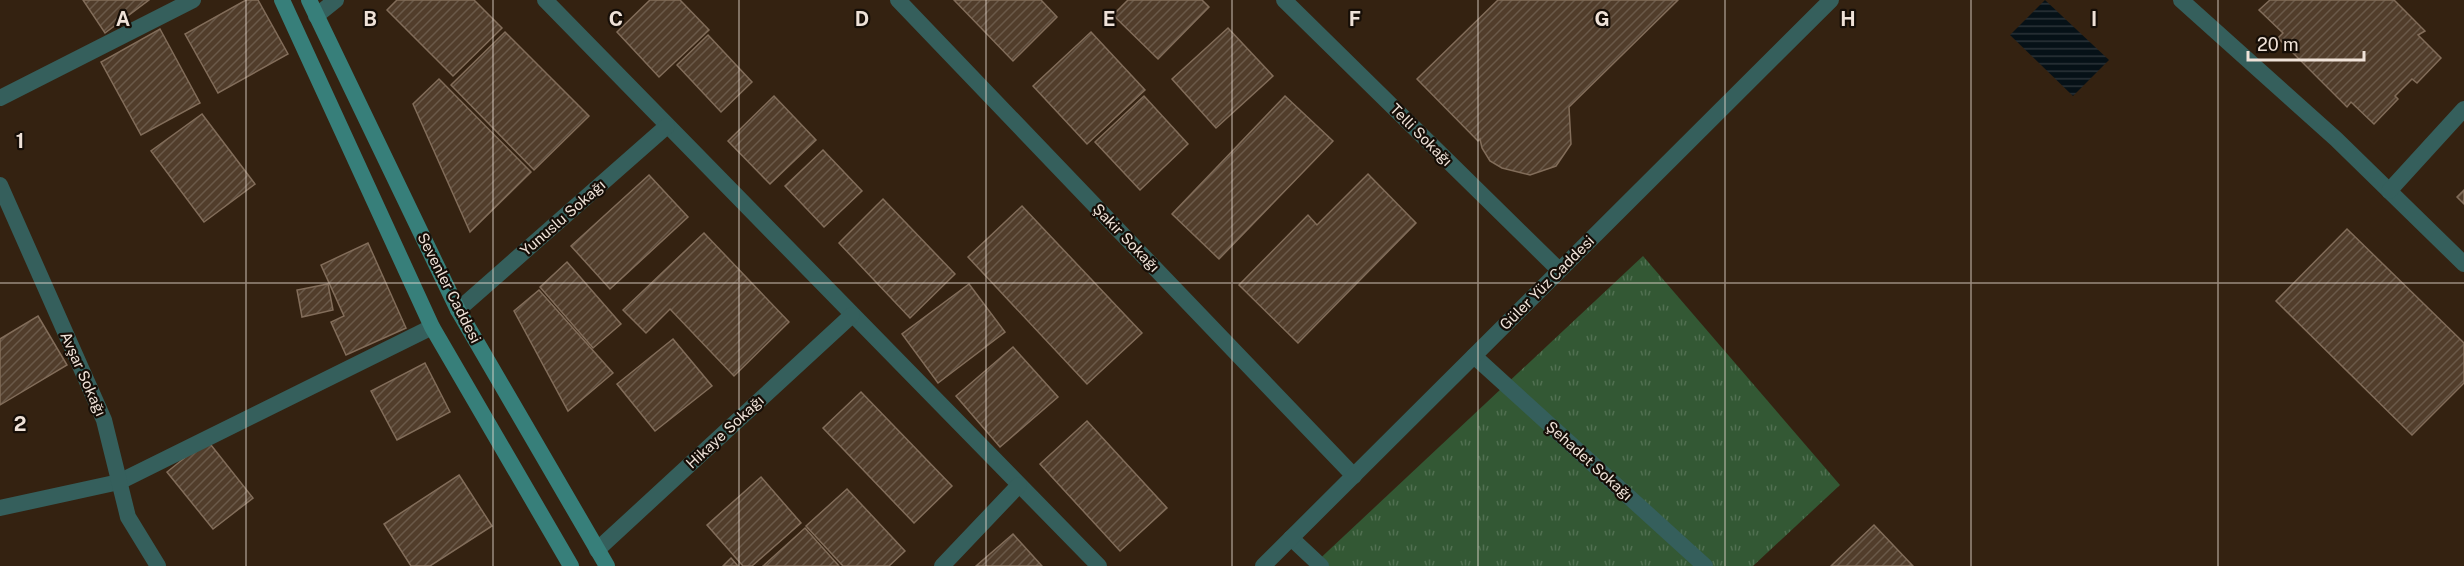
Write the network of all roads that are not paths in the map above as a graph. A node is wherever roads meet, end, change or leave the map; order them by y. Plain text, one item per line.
1 (193, 0) edge
2 (282, 0) edge
3 (309, 0) edge
4 (336, 0) edge
5 (545, 0) edge
6 (898, 0) edge
7 (1284, 0) edge
8 (1831, 0) edge
9 (2181, 0) edge
10 (316, 16) junction
11 (293, 25) junction
12 (0, 98) edge
13 (2464, 109) edge
14 (667, 126) junction
15 (0, 184) edge
16 (2389, 191) junction
17 (2464, 264) edge
18 (1559, 270) junction
19 (458, 310) junction
20 (852, 315) junction
21 (432, 327) junction
22 (1474, 356) junction
23 (1354, 476) junction
24 (119, 482) junction
25 (1020, 486) junction
26 (0, 508) edge
27 (1291, 538) junction
28 (597, 550) junction
29 (158, 566) edge
30 (571, 566) edge
31 (607, 566) edge
32 (942, 566) edge
33 (1099, 566) edge
34 (1263, 566) edge
35 (1321, 566) edge
36 (1705, 566) edge

1 - 12 street
2 - 11 main road, Sevenler Caddesi
3 - 10 main road, Sevenler Caddesi
4 - 10 street
5 - 14 street
6 - 23 street, Şakir Sokağı
7 - 18 street, Telli Sokağı
8 - 18 street, Güler Yüz Caddesi
9 - 16 street
10 - 11 main road
10 - 19 main road, Sevenler Caddesi
11 - 21 main road, Sevenler Caddesi
13 - 16 street
14 - 19 street, Yunuslu Sokağı
14 - 20 street
15 - 24 street, Avşar Sokağı
16 - 17 street
18 - 22 street, Güler Yüz Caddesi
19 - 28 main road, Sevenler Caddesi
20 - 25 street
20 - 28 street, Hikaye Sokağı
21 - 24 street
21 - 30 main road, Sevenler Caddesi
22 - 23 street, Güler Yüz Caddesi
22 - 36 street, Şehadet Sokağı
23 - 27 street, Güler Yüz Caddesi
24 - 26 street
24 - 29 street, Avşar Sokağı
25 - 32 street
25 - 33 street
27 - 34 street, Güler Yüz Caddesi
27 - 35 street
28 - 31 main road, Sevenler Caddesi

